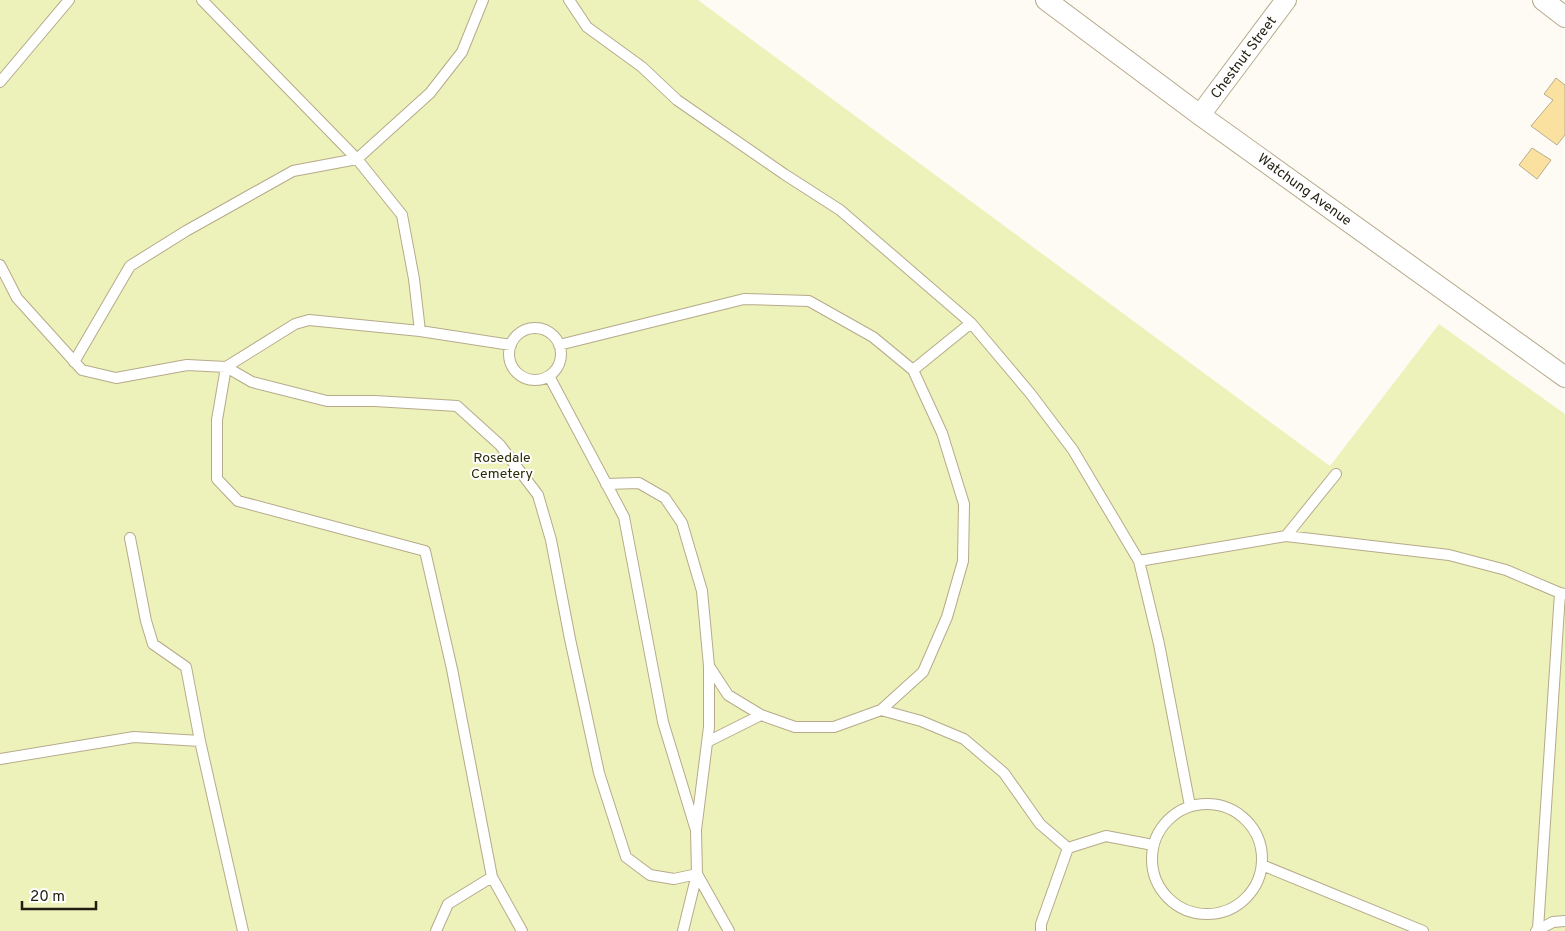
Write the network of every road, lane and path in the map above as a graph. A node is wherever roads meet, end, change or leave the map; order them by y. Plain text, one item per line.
1 (69, 0) edge
2 (202, 0) edge
3 (483, 0) edge
4 (568, 0) edge
5 (1046, 0) edge
6 (1286, 0) edge
7 (1543, 0) edge
8 (1565, 17) edge
9 (0, 82) edge
10 (1200, 115) junction
11 (357, 159) junction
12 (0, 265) edge
13 (971, 323) junction
14 (420, 331) junction
15 (511, 345) junction
16 (560, 345) junction
17 (74, 362) junction
18 (226, 367) junction
19 (913, 370) junction
20 (550, 376) junction
21 (1565, 376) edge
22 (1336, 474) dead end
23 (606, 484) junction
24 (1286, 536) junction
25 (130, 538) dead end
26 (1139, 561) junction
27 (1563, 593) edge
28 (709, 666) junction
29 (881, 710) junction
30 (761, 715) junction
31 (200, 741) junction
32 (707, 742) junction
33 (0, 759) edge
34 (1190, 806) junction
35 (696, 830) junction
36 (1153, 845) junction
37 (1068, 848) junction
38 (1262, 865) junction
39 (697, 874) junction
40 (492, 877) junction
41 (1565, 921) edge
42 (1537, 930) edge
43 (243, 931) edge
44 (436, 931) edge
45 (522, 931) edge
46 (683, 931) edge
47 (729, 931) edge
48 (1041, 931) edge
49 (1423, 931) edge

1 - 9 lane
2 - 11 lane
3 - 11 lane
4 - 13 lane
5 - 10 street, Watchung Avenue
6 - 10 street, Chestnut Street
7 - 8 street
10 - 21 street, Watchung Avenue
11 - 14 lane
11 - 17 lane
12 - 17 lane
13 - 19 lane
13 - 26 lane
14 - 15 lane
14 - 18 lane
15 - 16 lane
15 - 20 lane
16 - 19 lane
16 - 20 lane
17 - 18 lane
18 - 39 lane
18 - 40 lane
19 - 29 lane
20 - 23 lane
22 - 24 lane
23 - 28 lane
23 - 35 lane
24 - 26 lane
24 - 27 lane
25 - 31 lane
26 - 34 lane
27 - 42 lane
28 - 30 lane
28 - 32 lane
29 - 30 lane
29 - 37 lane
30 - 32 lane
31 - 33 lane
31 - 43 lane
32 - 35 lane
34 - 36 lane
34 - 38 lane
35 - 39 lane
36 - 37 lane
36 - 38 lane
37 - 48 lane
38 - 49 lane
39 - 46 lane
39 - 47 lane
40 - 44 lane
40 - 45 lane
41 - 42 lane

